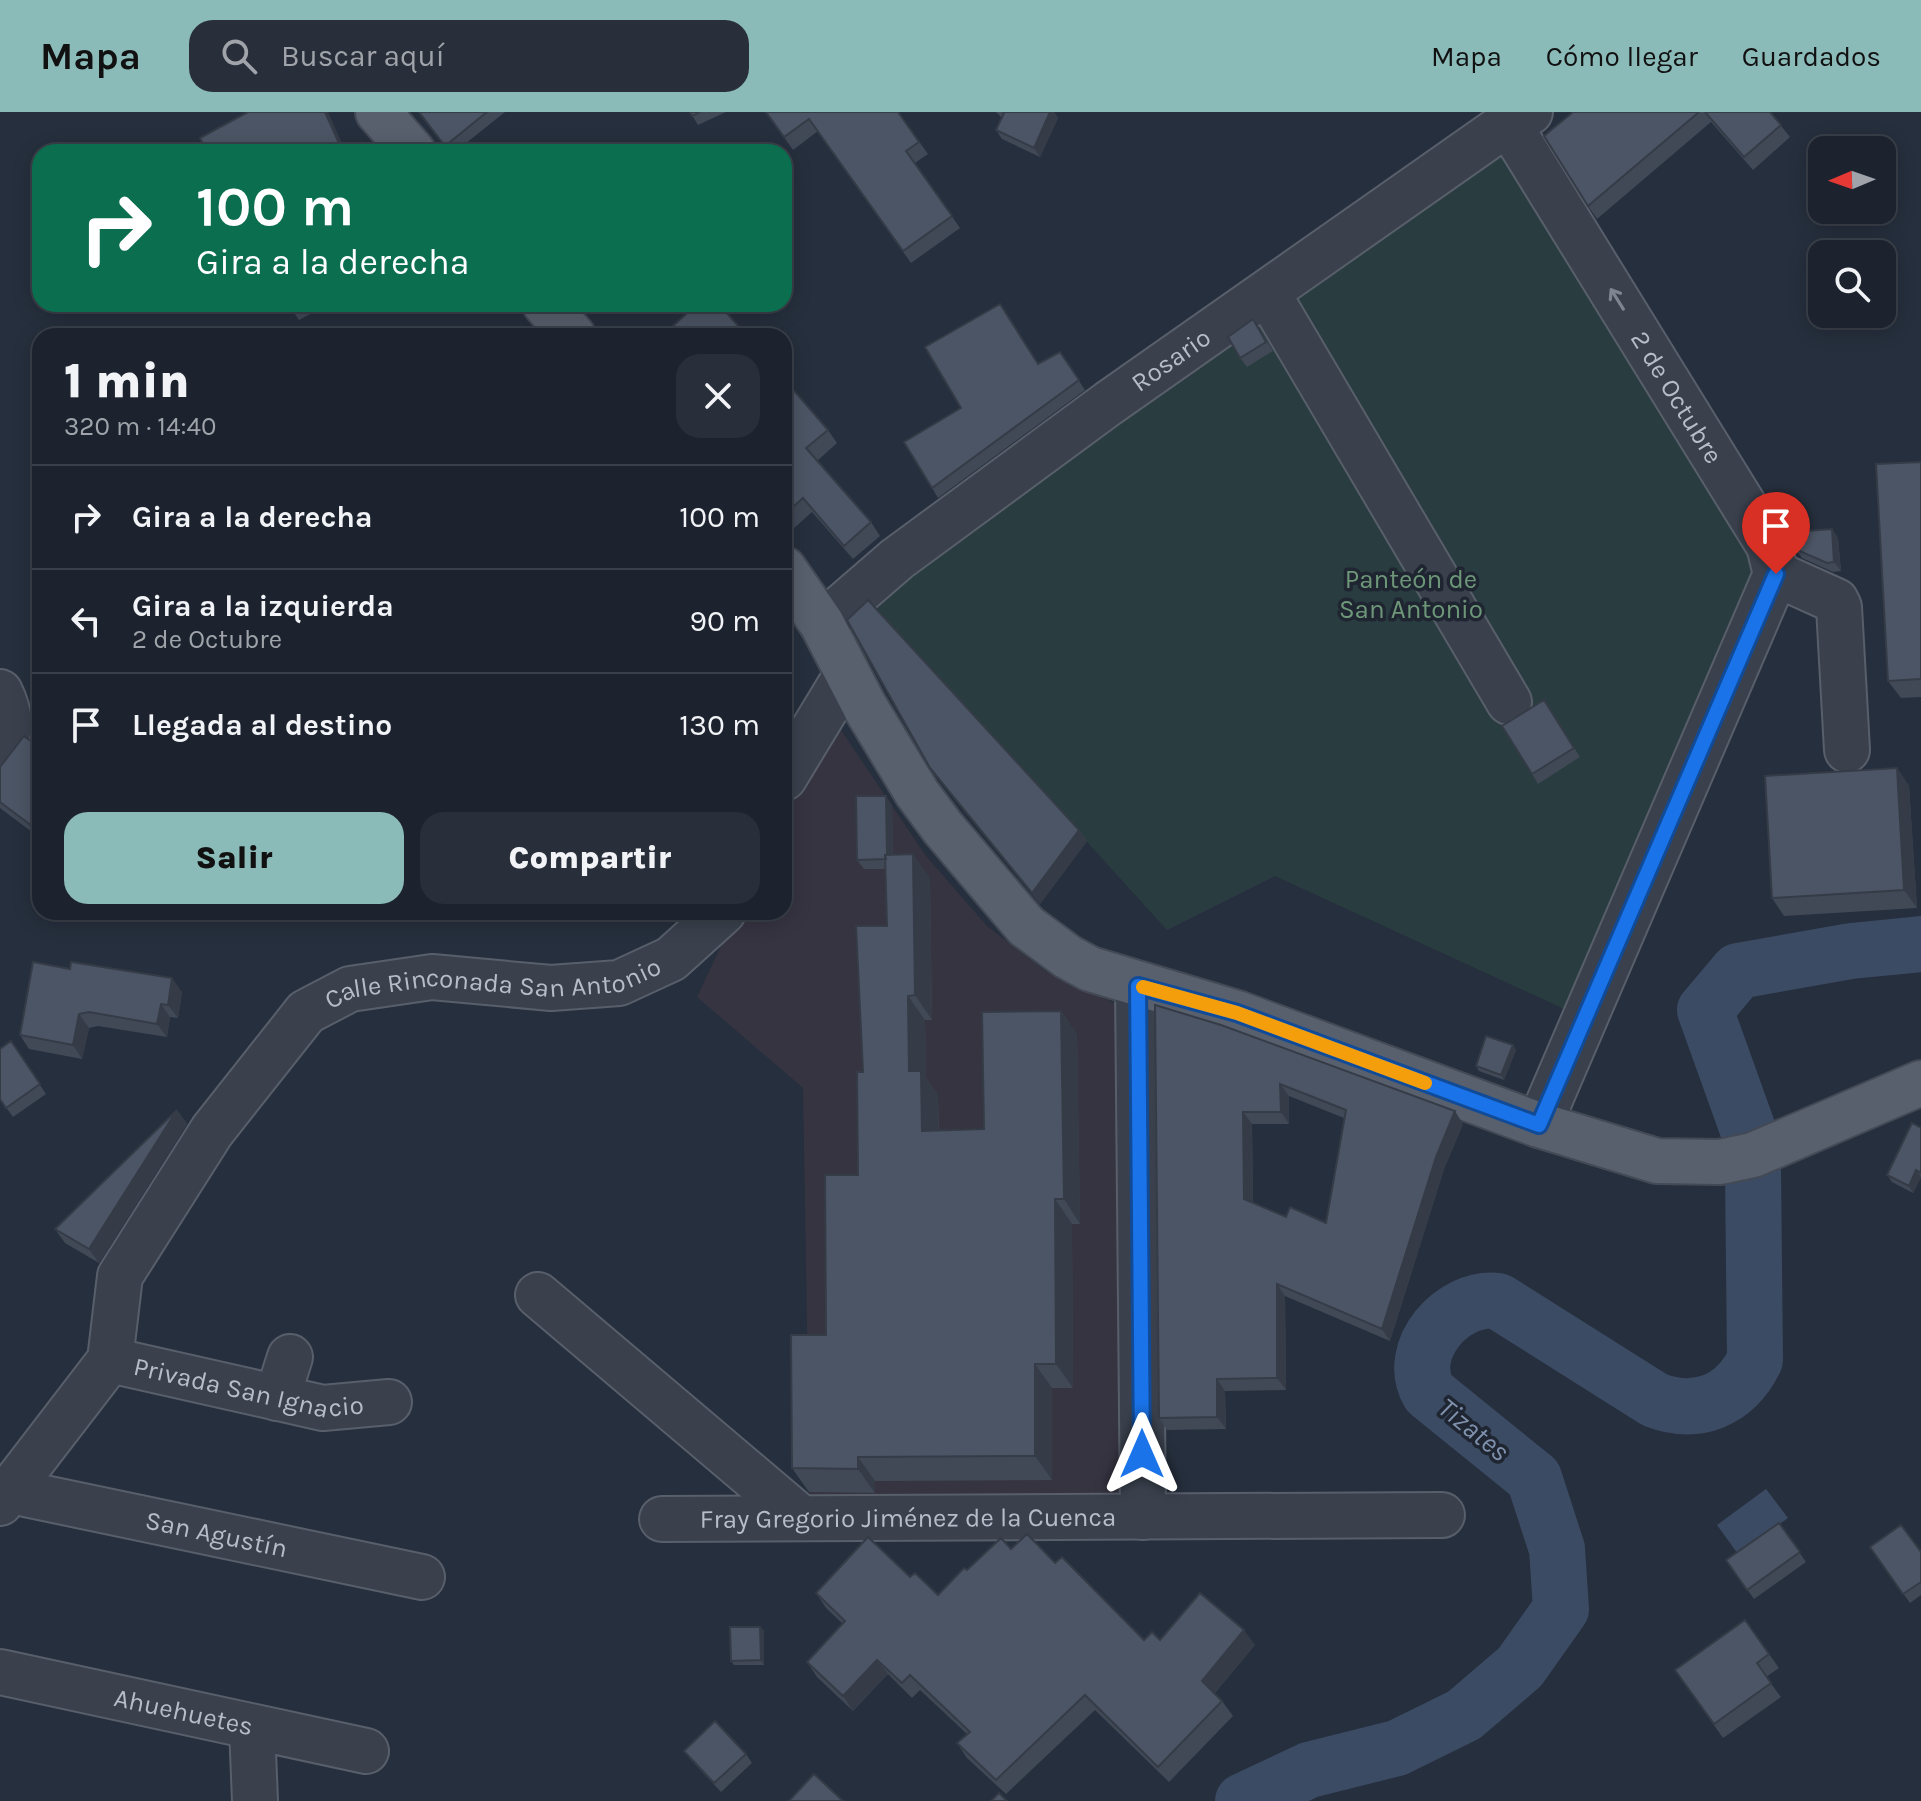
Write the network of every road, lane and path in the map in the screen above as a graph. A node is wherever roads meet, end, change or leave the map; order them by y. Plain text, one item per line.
1 (378, 112) edge
2 (1519, 117) edge
3 (406, 144) edge
4 (1268, 294) junction
5 (552, 312) edge
6 (566, 328) edge
7 (1776, 574) junction
8 (792, 581) edge
9 (822, 624) junction
10 (847, 674) junction
11 (0, 692) edge
12 (1509, 702) dead end
13 (0, 749) edge
14 (1847, 750) dead end
15 (792, 765) edge
16 (714, 920) edge
17 (1138, 986) junction
18 (1921, 1083) edge
19 (1539, 1125) junction
20 (538, 1295) dead end
21 (290, 1357) dead end
22 (110, 1360) junction
23 (277, 1398) junction
24 (389, 1402) dead end
25 (6, 1497) edge
26 (1442, 1515) dead end
27 (1143, 1517) junction
28 (801, 1518) junction
29 (662, 1519) dead end
30 (422, 1577) dead end
31 (0, 1672) edge
32 (252, 1727) junction
33 (366, 1751) dead end
34 (255, 1801) edge

1 - 3 main road
2 - 4 street, Rosario
7 -> 2 street, 2 de Octubre
4 - 9 street, Rosario
4 - 12 street
5 - 6 main road
7 - 14 street
7 - 19 street
8 - 9 main road
9 - 10 main road
10 - 15 street
10 - 17 main road
11 - 13 street
16 - 22 street, Calle Rinconada San Antonio
17 - 19 main road
17 - 27 street
18 - 19 main road
20 - 28 street
21 - 23 street
22 - 23 street, Privada San Ignacio
22 - 25 street
23 - 24 street, Privada San Ignacio
25 - 30 street, San Agustín
26 - 27 street, Fray Gregorio Jiménez de la Cuenca
27 - 28 street, Fray Gregorio Jiménez de la Cuenca
28 - 29 street, Fray Gregorio Jiménez de la Cuenca
31 - 32 street, Ahuehuetes
32 - 33 street, Ahuehuetes
32 - 34 street

